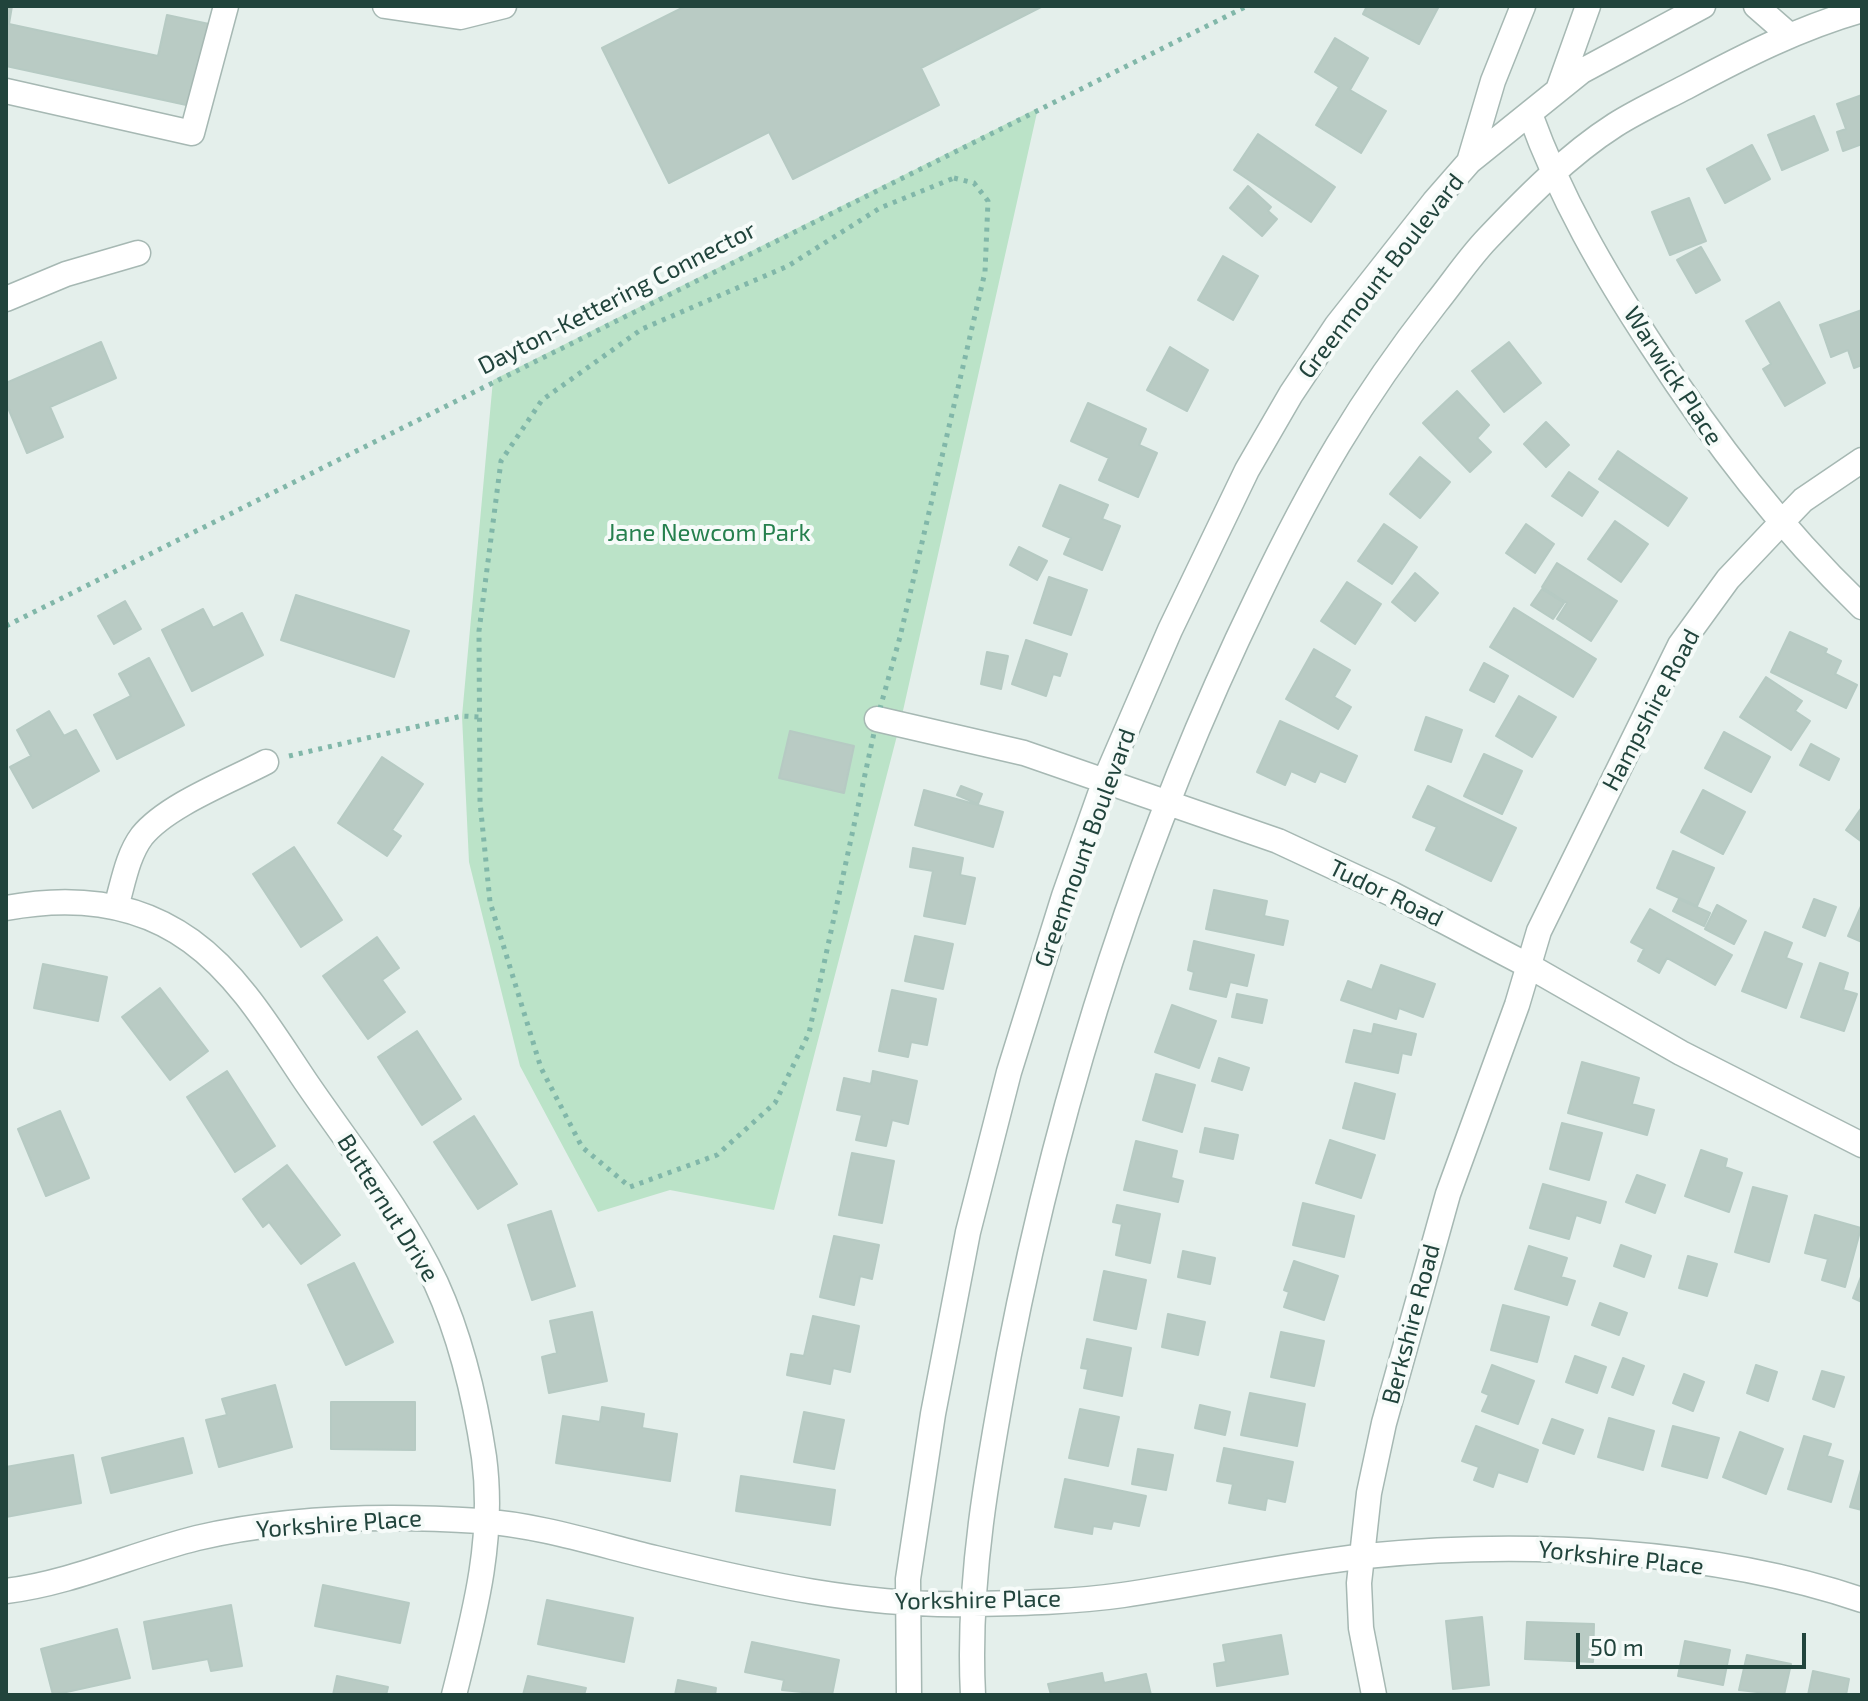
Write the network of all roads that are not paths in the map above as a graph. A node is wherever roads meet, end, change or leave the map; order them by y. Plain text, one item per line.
1 (226, 6) edge
2 (385, 6) edge
3 (504, 6) edge
4 (1523, 6) edge
5 (1588, 6) edge
6 (1703, 6) edge
7 (1756, 6) edge
8 (1862, 10) edge
9 (1788, 34) junction
10 (6, 91) edge
11 (1557, 92) junction
12 (1530, 114) junction
13 (1469, 162) junction
14 (1552, 176) junction
15 (138, 253) dead end
16 (6, 299) edge
17 (1862, 460) edge
18 (1780, 524) junction
19 (1862, 607) edge
20 (877, 719) road end
21 (266, 762) road end
22 (1105, 780) junction
23 (1165, 803) junction
24 (116, 907) junction
25 (6, 908) edge
26 (1529, 966) junction
27 (1862, 1145) edge
28 (486, 1522) junction
29 (1361, 1557) junction
30 (6, 1591) edge
31 (1862, 1600) edge
32 (908, 1604) junction
33 (971, 1604) junction
34 (454, 1695) edge
35 (909, 1695) edge
36 (973, 1695) edge
37 (1374, 1695) edge

1 - 10 street
2 - 3 street
4 - 13 street
5 - 11 street
6 - 11 street, Greenmount Boulevard
7 - 9 street
8 - 9 street
9 - 14 street
11 - 12 street, Greenmount Boulevard
12 - 13 street, Greenmount Boulevard
12 - 14 street, Warwick Place
13 - 22 street, Greenmount Boulevard
14 - 18 street, Warwick Place
14 - 23 street
15 - 16 street
17 - 18 street, Hampshire Road
18 - 19 street, Warwick Place
18 - 26 street, Hampshire Road
20 - 22 street, Tudor Road
21 - 24 street
22 - 23 street, Tudor Road
22 - 32 street, Greenmount Boulevard
23 - 26 street, Tudor Road
23 - 33 street
24 - 25 street, Butternut Drive
24 - 28 street, Butternut Drive
26 - 27 street, Tudor Road
26 - 29 street, Berkshire Road
28 - 30 street, Yorkshire Place
28 - 32 street, Yorkshire Place
28 - 34 street, Butternut Drive
29 - 31 street, Yorkshire Place
29 - 33 street, Yorkshire Place
29 - 37 street, Berkshire Road
32 - 33 street, Yorkshire Place
32 - 35 street, Greenmount Boulevard
33 - 36 street

